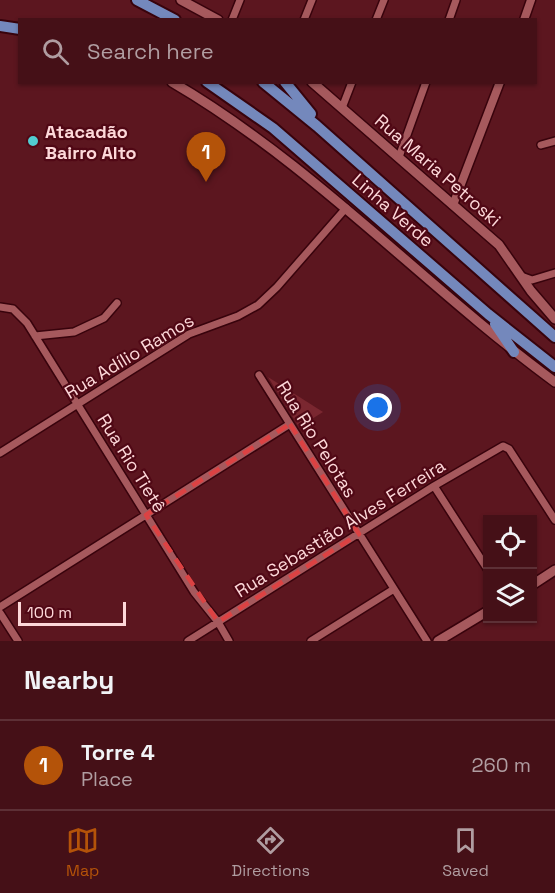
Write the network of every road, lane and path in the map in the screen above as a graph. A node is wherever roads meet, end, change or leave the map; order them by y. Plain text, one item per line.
1 (137, 0) edge
2 (181, 0) edge
3 (240, 0) edge
4 (312, 0) edge
5 (384, 0) edge
6 (456, 0) edge
7 (531, 0) edge
8 (171, 18) edge
9 (214, 18) edge
10 (233, 18) edge
11 (305, 18) edge
12 (377, 18) edge
13 (450, 18) edge
14 (525, 18) edge
15 (0, 26) edge
16 (18, 29) edge
17 (175, 84) edge
18 (210, 84) edge
19 (265, 84) edge
20 (287, 84) edge
21 (314, 84) edge
22 (351, 84) edge
23 (425, 84) edge
24 (499, 84) edge
25 (342, 108) junction
26 (328, 135) junction
27 (555, 141) edge
28 (541, 145) dead end
29 (399, 157) junction
30 (453, 205) junction
31 (346, 208) junction
32 (555, 273) edge
33 (522, 276) junction
34 (532, 280) junction
35 (531, 291) junction
36 (117, 303) dead end
37 (3, 307) edge
38 (488, 314) junction
39 (555, 319) edge
40 (35, 336) junction
41 (555, 337) edge
42 (514, 352) junction
43 (555, 367) edge
44 (259, 375) dead end
45 (555, 382) edge
46 (77, 404) junction
47 (290, 424) junction
48 (0, 453) edge
49 (434, 486) junction
50 (146, 515) junction
51 (555, 520) edge
52 (359, 534) junction
53 (555, 565) edge
54 (487, 569) edge
55 (555, 570) edge
56 (537, 576) edge
57 (537, 582) edge
58 (394, 589) junction
59 (0, 607) edge
60 (0, 613) edge
61 (483, 613) edge
62 (218, 622) junction
63 (18, 641) edge
64 (188, 641) edge
65 (229, 641) edge
66 (311, 641) edge
67 (427, 641) edge
68 (438, 641) edge

1 - 8 highway
2 - 9 main road
3 - 10 street
4 - 11 street
5 - 12 street
6 - 13 street
7 - 14 street
15 - 16 highway
17 - 31 main road
18 - 38 highway, Linha Verde
19 - 26 highway, Linha Verde
20 - 26 highway
21 - 25 main road, Rua Maria Petroski
22 - 25 street
23 - 29 street
24 - 30 street
25 - 29 main road, Rua Maria Petroski
26 - 41 highway, Linha Verde
27 - 28 street
29 - 30 main road, Rua Maria Petroski
30 - 33 main road, Rua Maria Petroski
31 - 42 main road
31 - 46 street, Rua Adílio Ramos
32 - 34 street
33 - 34 street
33 - 35 main road, Rua Maria Petroski
34 - 35 street
35 - 39 main road, Rua Maria Petroski
36 - 40 street
37 - 40 street, Rua Rio Tietê
38 - 42 highway
38 - 43 highway, Linha Verde
40 - 46 street, Rua Rio Tietê
42 - 45 main road
44 - 47 street, Rua Rio Pelotas
46 - 48 street, Rua Adílio Ramos
46 - 50 street, Rua Rio Tietê
47 - 50 street
47 - 52 street, Rua Rio Pelotas
49 - 51 street, Rua Sebastião Alves Ferreira
49 - 52 street, Rua Sebastião Alves Ferreira
49 - 54 street
50 - 59 street
50 - 62 street, Rua Rio Tietê
52 - 58 street, Rua Rio Pelotas
52 - 62 street, Rua Sebastião Alves Ferreira
53 - 56 main road
55 - 57 main road
58 - 66 street
58 - 67 street, Rua Rio Pelotas
60 - 63 street
61 - 68 main road
62 - 64 street, Rua Sebastião Alves Ferreira
62 - 65 street, Rua Rio Tietê

